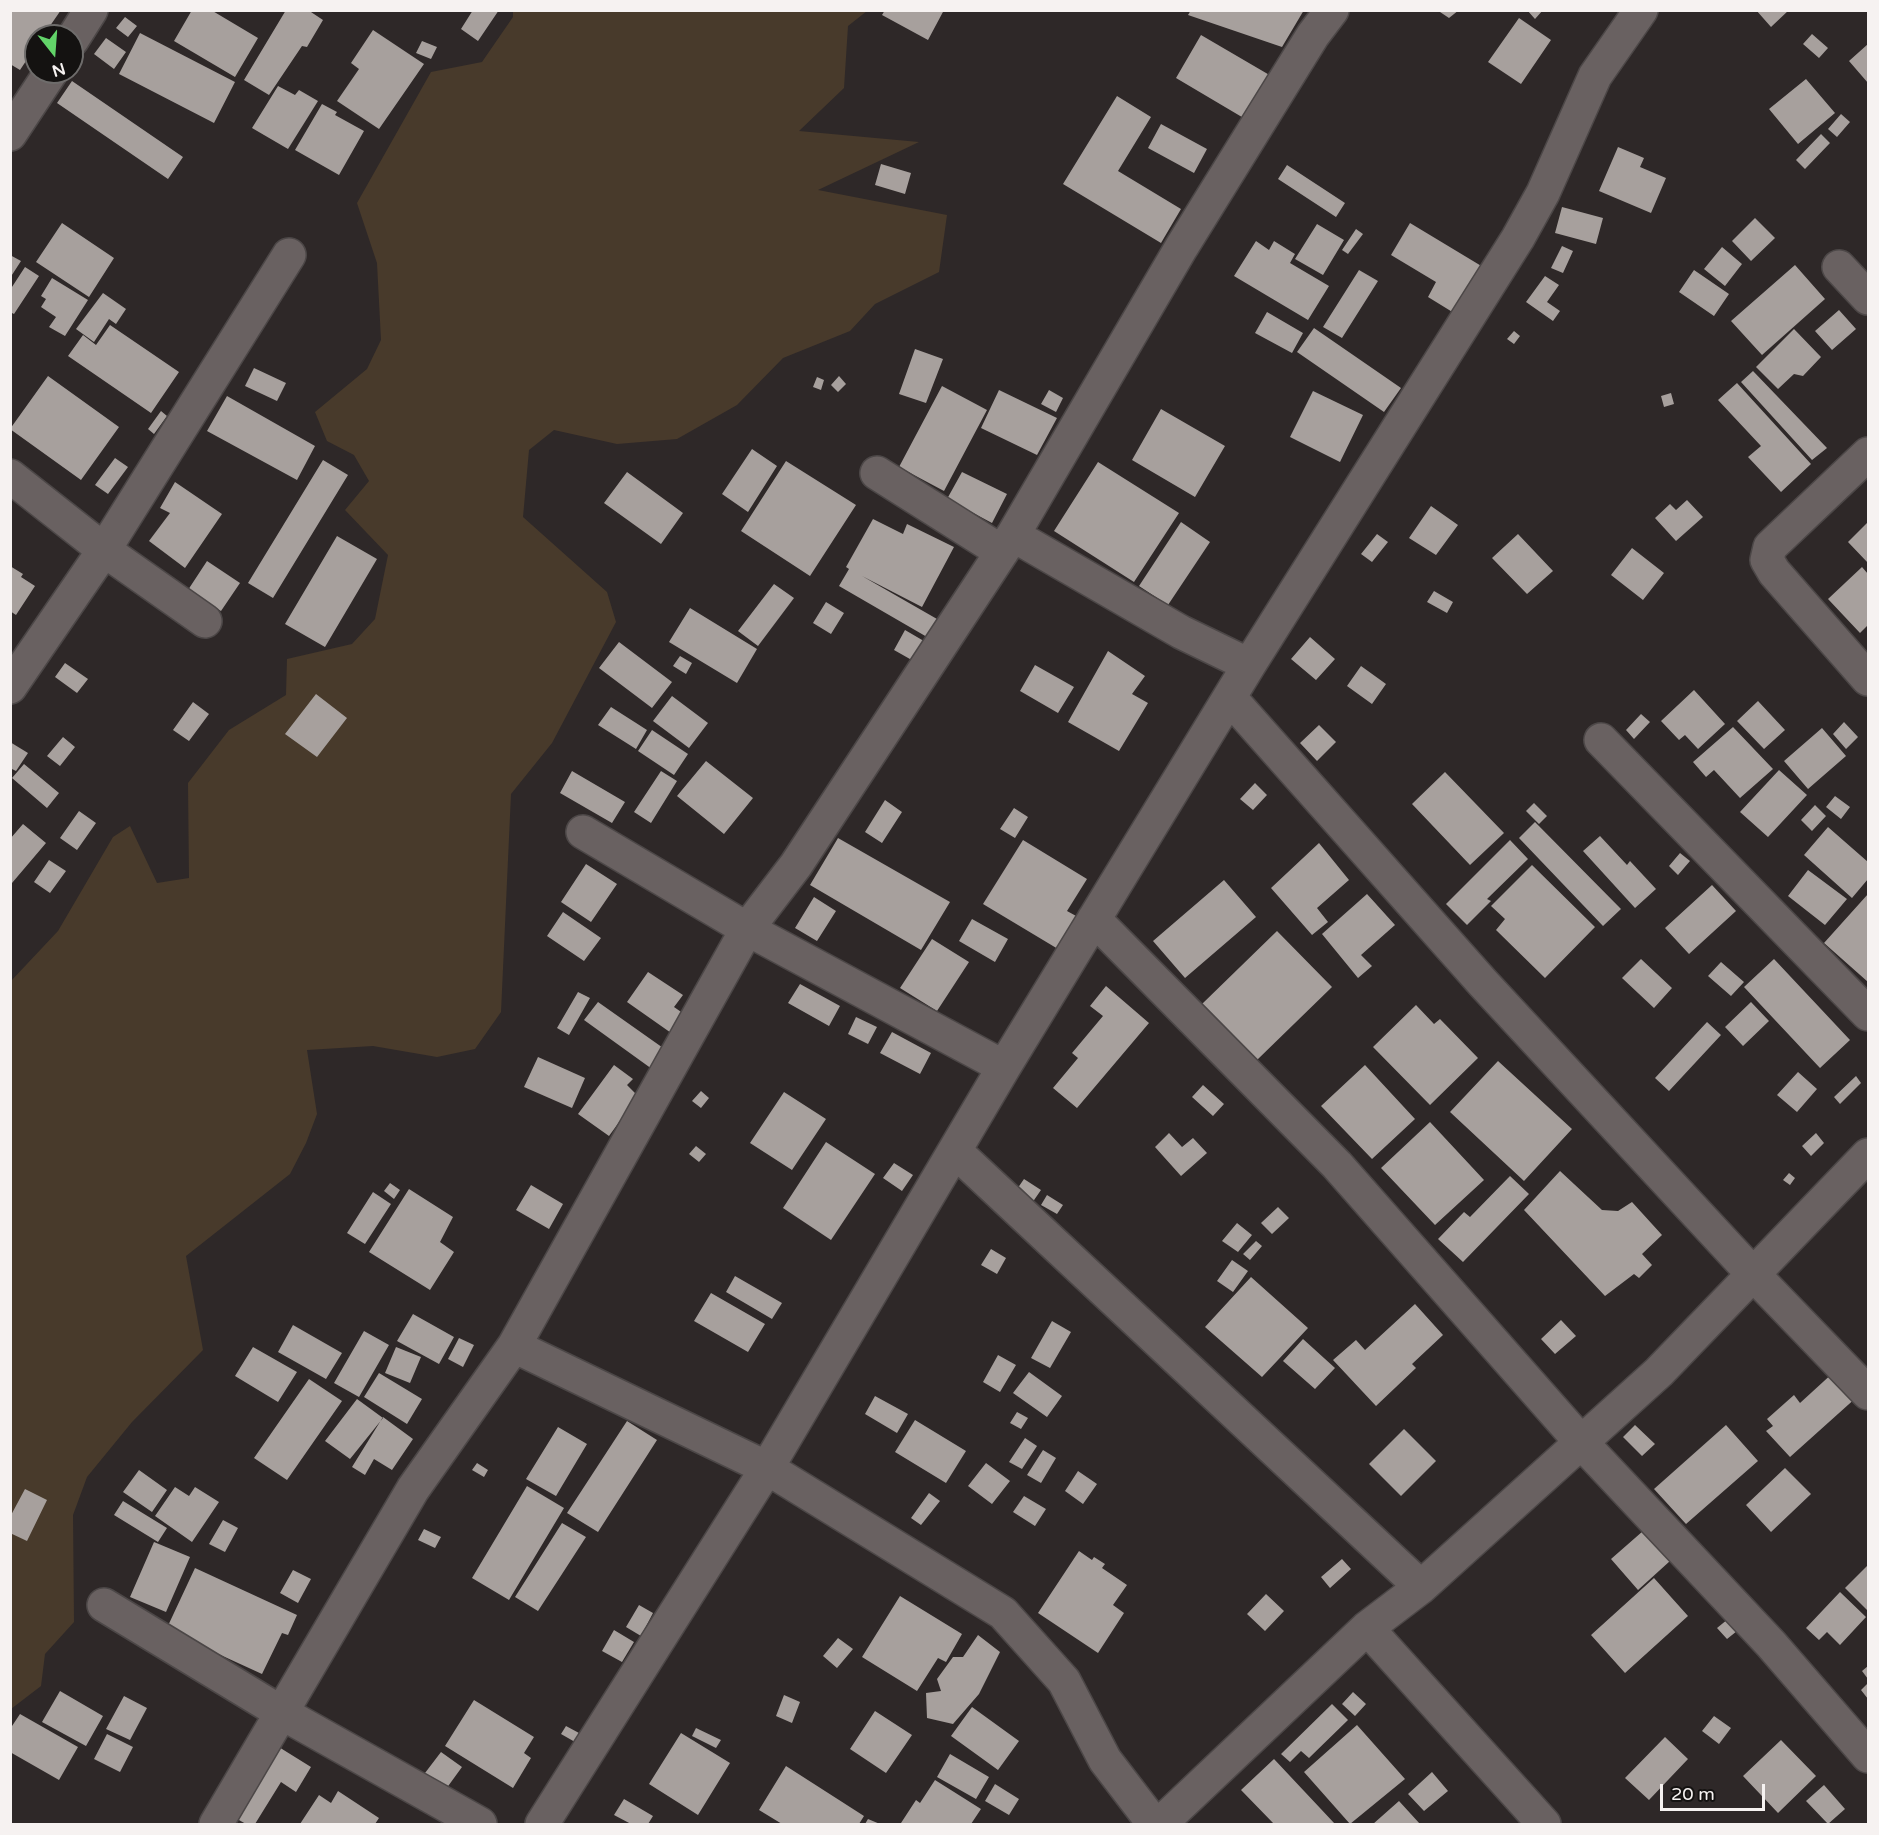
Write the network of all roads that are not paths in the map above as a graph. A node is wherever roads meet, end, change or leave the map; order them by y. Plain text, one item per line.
1 (92, 10) edge
2 (1332, 10) edge
3 (1641, 10) edge
4 (83, 24) edge
5 (43, 84) edge
6 (10, 134) edge
7 (289, 255) dead end
8 (1839, 267) dead end
9 (1869, 297) edge
10 (1869, 454) edge
11 (878, 473) dead end
12 (10, 476) edge
13 (1007, 544) junction
14 (104, 550) junction
15 (205, 621) dead end
16 (1249, 665) junction
17 (1869, 679) edge
18 (10, 687) edge
19 (1230, 698) junction
20 (1601, 740) dead end
21 (583, 832) dead end
22 (1094, 920) junction
23 (747, 929) junction
24 (1869, 1014) edge
25 (1004, 1067) junction
26 (955, 1151) junction
27 (1869, 1155) edge
28 (1753, 1274) junction
29 (514, 1346) junction
30 (1869, 1393) edge
31 (1581, 1442) junction
32 (767, 1468) junction
33 (1421, 1587) junction
34 (104, 1605) dead end
35 (1367, 1628) junction
36 (282, 1713) junction
37 (1869, 1756) edge
38 (216, 1824) edge
39 (480, 1824) edge
40 (542, 1824) edge
41 (1154, 1824) edge
42 (1160, 1824) edge
43 (1544, 1824) edge

1 - 4 street
2 - 13 street
3 - 16 street
5 - 6 street
7 - 14 street
8 - 9 street
10 - 17 street
11 - 13 street
12 - 14 street
13 - 16 street
13 - 23 street
14 - 15 street
14 - 18 street
16 - 19 street
19 - 22 street
19 - 28 street
20 - 24 street
21 - 23 street
22 - 25 street
22 - 31 street
23 - 25 street
23 - 29 street
25 - 26 street
26 - 32 street
26 - 33 street
27 - 28 street
28 - 30 street
28 - 31 street
29 - 32 street
29 - 36 street
31 - 33 street
31 - 37 street
32 - 40 street
32 - 41 street
33 - 35 street
34 - 36 street
35 - 42 street
35 - 43 street
36 - 38 street
36 - 39 street

